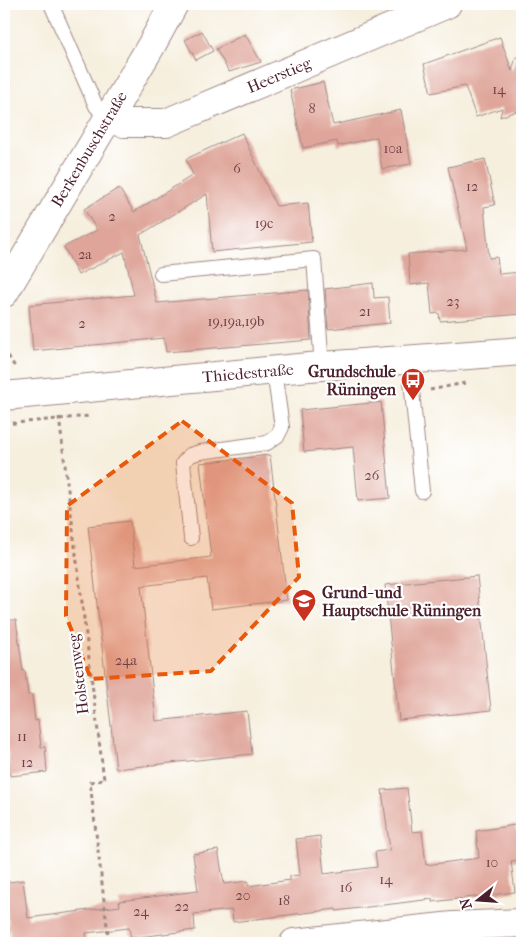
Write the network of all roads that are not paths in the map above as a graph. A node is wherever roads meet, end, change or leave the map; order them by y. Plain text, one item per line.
1 (51, 4) edge
2 (174, 4) edge
3 (446, 4) edge
4 (107, 119) junction
5 (161, 274) dead end
6 (4, 293) edge
7 (522, 352) edge
8 (409, 361) junction
9 (322, 366) junction
10 (274, 371) junction
11 (4, 396) edge
12 (422, 491) dead end
13 (191, 538) dead end
14 (522, 922) edge
15 (454, 935) edge
16 (294, 943) edge

1 - 4 lane
2 - 4 street, Berkenbuschstraße
3 - 4 street, Heerstieg
4 - 6 street, Berkenbuschstraße
5 - 9 lane
7 - 8 street, Thiedestraße
8 - 9 street, Thiedestraße
8 - 12 lane
9 - 10 street, Thiedestraße
10 - 11 street, Thiedestraße
10 - 13 lane
14 - 15 street
15 - 16 street

